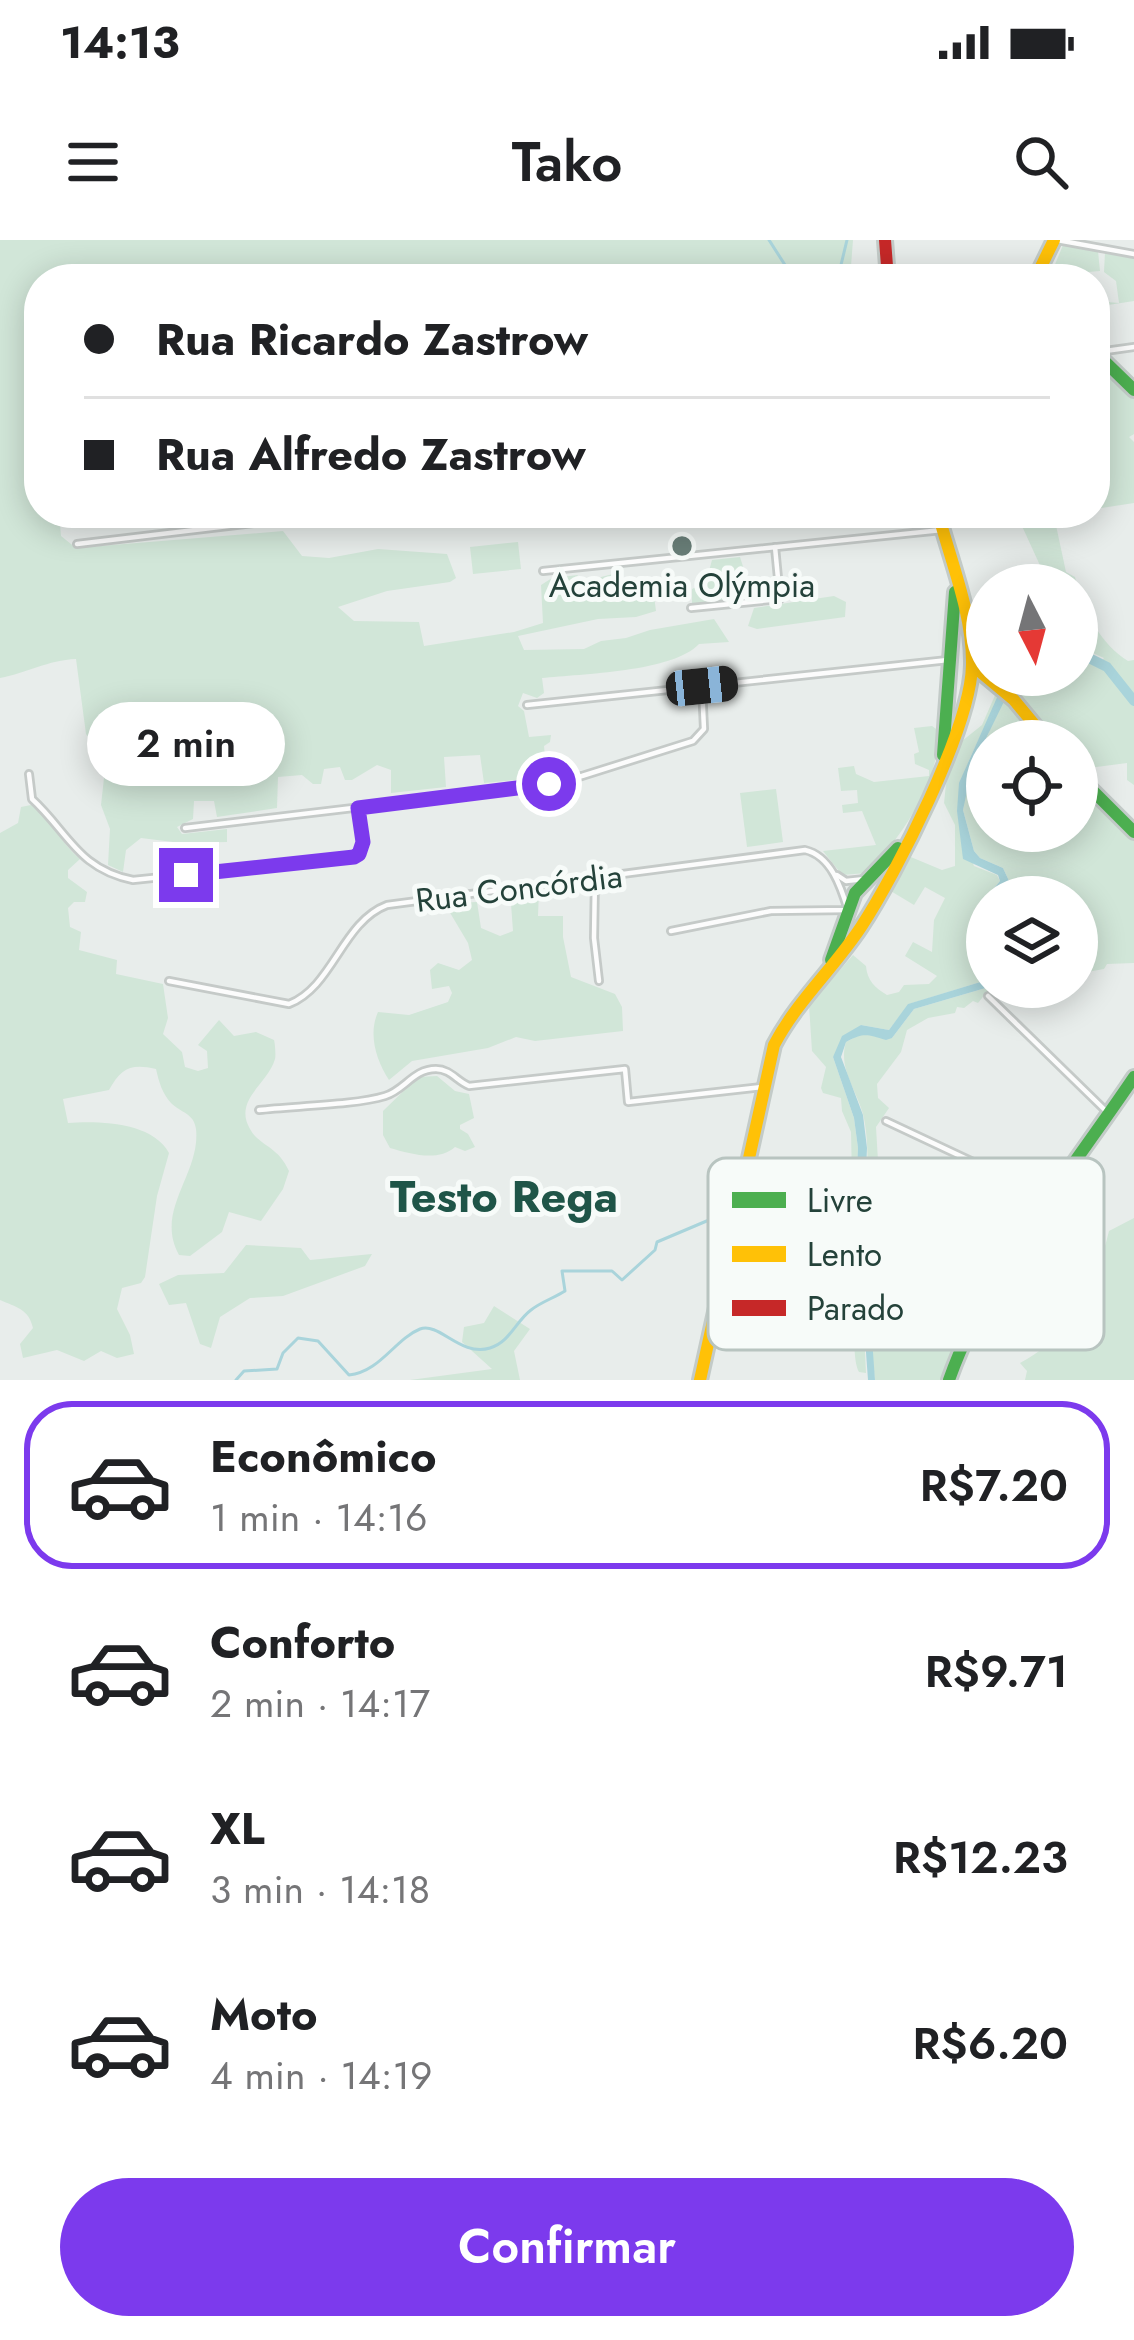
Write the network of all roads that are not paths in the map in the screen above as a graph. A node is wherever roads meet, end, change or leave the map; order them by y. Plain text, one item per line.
1 (1054, 240) edge
2 (1134, 254) edge
3 (1127, 376) edge
4 (1134, 390) edge
5 (212, 528) edge
6 (942, 530) joint
7 (77, 544) dead end
8 (775, 547) junction
9 (543, 572) dead end
10 (955, 585) junction
11 (691, 608) dead end
12 (966, 645) edge
13 (948, 660) junction
14 (966, 663) edge
15 (966, 677) edge
16 (946, 682) junction
17 (702, 686) junction
18 (966, 688) edge
19 (1006, 696) edge
20 (527, 705) dead end
21 (1029, 720) edge
22 (943, 760) junction
23 (29, 774) dead end
24 (1098, 796) edge
25 (358, 808) junction
26 (185, 828) dead end
27 (1134, 832) edge
28 (906, 840) junction
29 (832, 872) junction
30 (595, 878) junction
31 (869, 878) junction
32 (884, 886) junction
33 (848, 910) junction
34 (866, 921) junction
35 (671, 931) dead end
36 (824, 974) junction
37 (169, 981) dead end
38 (599, 981) dead end
39 (1000, 1008) edge
40 (1134, 1077) edge
41 (762, 1088) junction
42 (259, 1110) dead end
43 (1109, 1114) junction
44 (886, 1121) dead end
45 (747, 1158) edge
46 (965, 1158) edge
47 (1079, 1158) edge
48 (708, 1342) edge
49 (960, 1350) edge
50 (700, 1380) edge
51 (950, 1380) edge

1 - 2 street
3 - 4 main road
5 - 7 street
6 - 8 street
6 - 10 main road
8 - 9 street
8 - 11 street
10 - 12 main road
10 - 13 main road
13 - 14 main road
13 - 16 main road
13 - 17 street
15 - 16 main road
16 - 22 main road
17 - 20 street
17 - 25 street
18 - 22 main road
19 - 21 main road
22 - 28 main road
23 - 25 street
24 - 27 main road
25 - 26 street
28 - 31 main road
28 - 32 main road
29 - 30 street, Rua Concórdia
29 - 31 street, Rua Concórdia
29 - 33 street
30 - 37 street, Rua Concórdia
30 - 38 street
31 - 32 main road
31 - 33 main road
32 - 34 main road
33 - 34 main road
33 - 35 street
33 - 36 main road
34 - 36 main road
36 - 41 main road
39 - 43 street
40 - 43 main road
41 - 42 street
41 - 45 main road
43 - 47 main road
44 - 46 street
48 - 50 main road
49 - 51 main road

